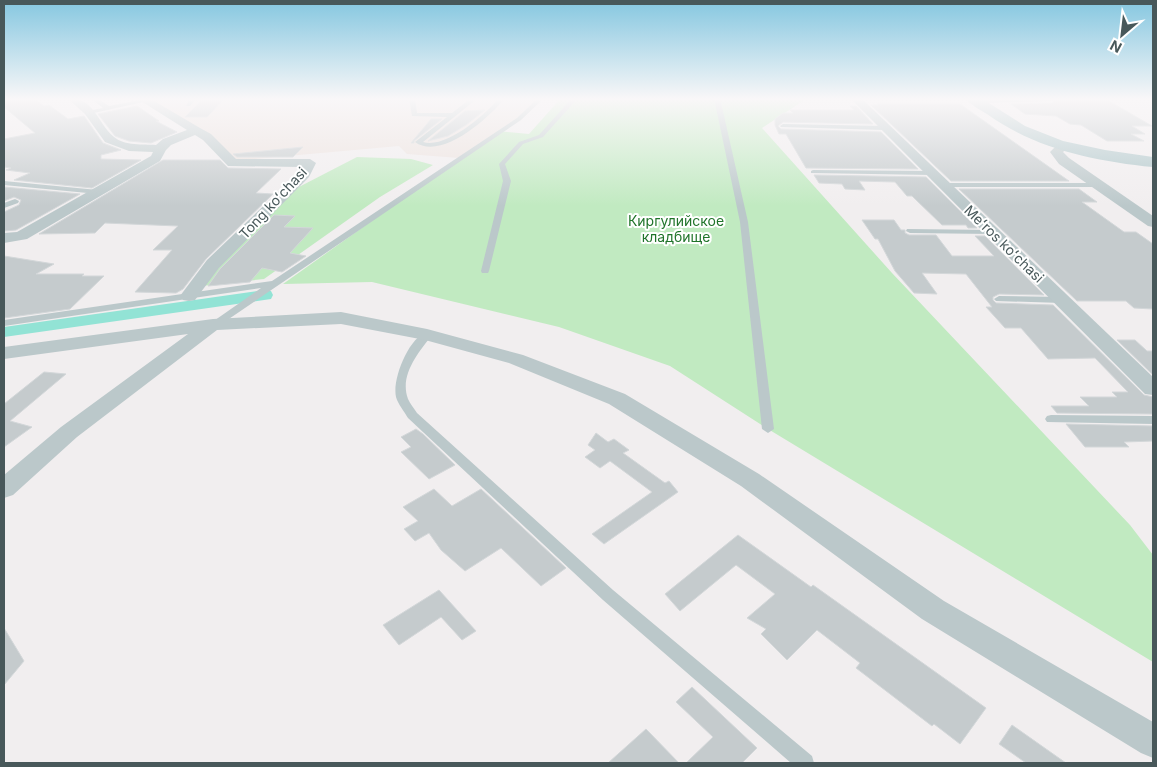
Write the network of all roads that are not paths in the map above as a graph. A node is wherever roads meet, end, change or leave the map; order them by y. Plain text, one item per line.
1 (106, 134) edge
2 (187, 134) edge
3 (202, 134) edge
4 (429, 134) edge
5 (458, 134) edge
6 (496, 134) edge
7 (543, 134) edge
8 (725, 134) edge
9 (891, 134) edge
10 (1031, 134) edge
11 (1063, 146) junction
12 (159, 149) junction
13 (1153, 162) edge
14 (813, 172) dead end
15 (932, 173) junction
16 (4, 183) edge
17 (944, 185) junction
18 (1096, 185) junction
19 (98, 192) junction
20 (14, 201) dead end
21 (4, 206) edge
22 (1153, 223) edge
23 (910, 231) dead end
24 (992, 232) junction
25 (4, 238) edge
26 (485, 271) dead end
27 (276, 283) junction
28 (189, 296) junction
29 (999, 300) dead end
30 (1062, 300) junction
31 (4, 323) edge
32 (213, 325) junction
33 (427, 335) junction
34 (4, 353) edge
35 (1153, 389) edge
36 (1050, 420) dead end
37 (1153, 420) edge
38 (768, 429) dead end
39 (4, 488) edge
40 (1153, 742) edge
41 (805, 763) edge

1 - 12 street
2 - 12 street
3 - 28 street, Tong koʻchasi
4 - 5 lane
6 - 27 lane
7 - 26 lane
8 - 38 lane
9 - 15 street, Meʻros koʻchasi
10 - 11 main road
11 - 13 main road
11 - 18 street
12 - 19 street
14 - 15 lane
15 - 17 street, Meʻros koʻchasi
16 - 19 lane
17 - 18 lane
17 - 24 street, Meʻros koʻchasi
18 - 22 street
19 - 25 street
20 - 21 lane
23 - 24 lane
24 - 30 street, Meʻros koʻchasi
27 - 28 lane
27 - 32 lane
28 - 31 lane
29 - 30 lane
30 - 35 street, Meʻros koʻchasi
32 - 33 street
32 - 34 street
32 - 39 street
33 - 40 street
33 - 41 lane
36 - 37 lane

